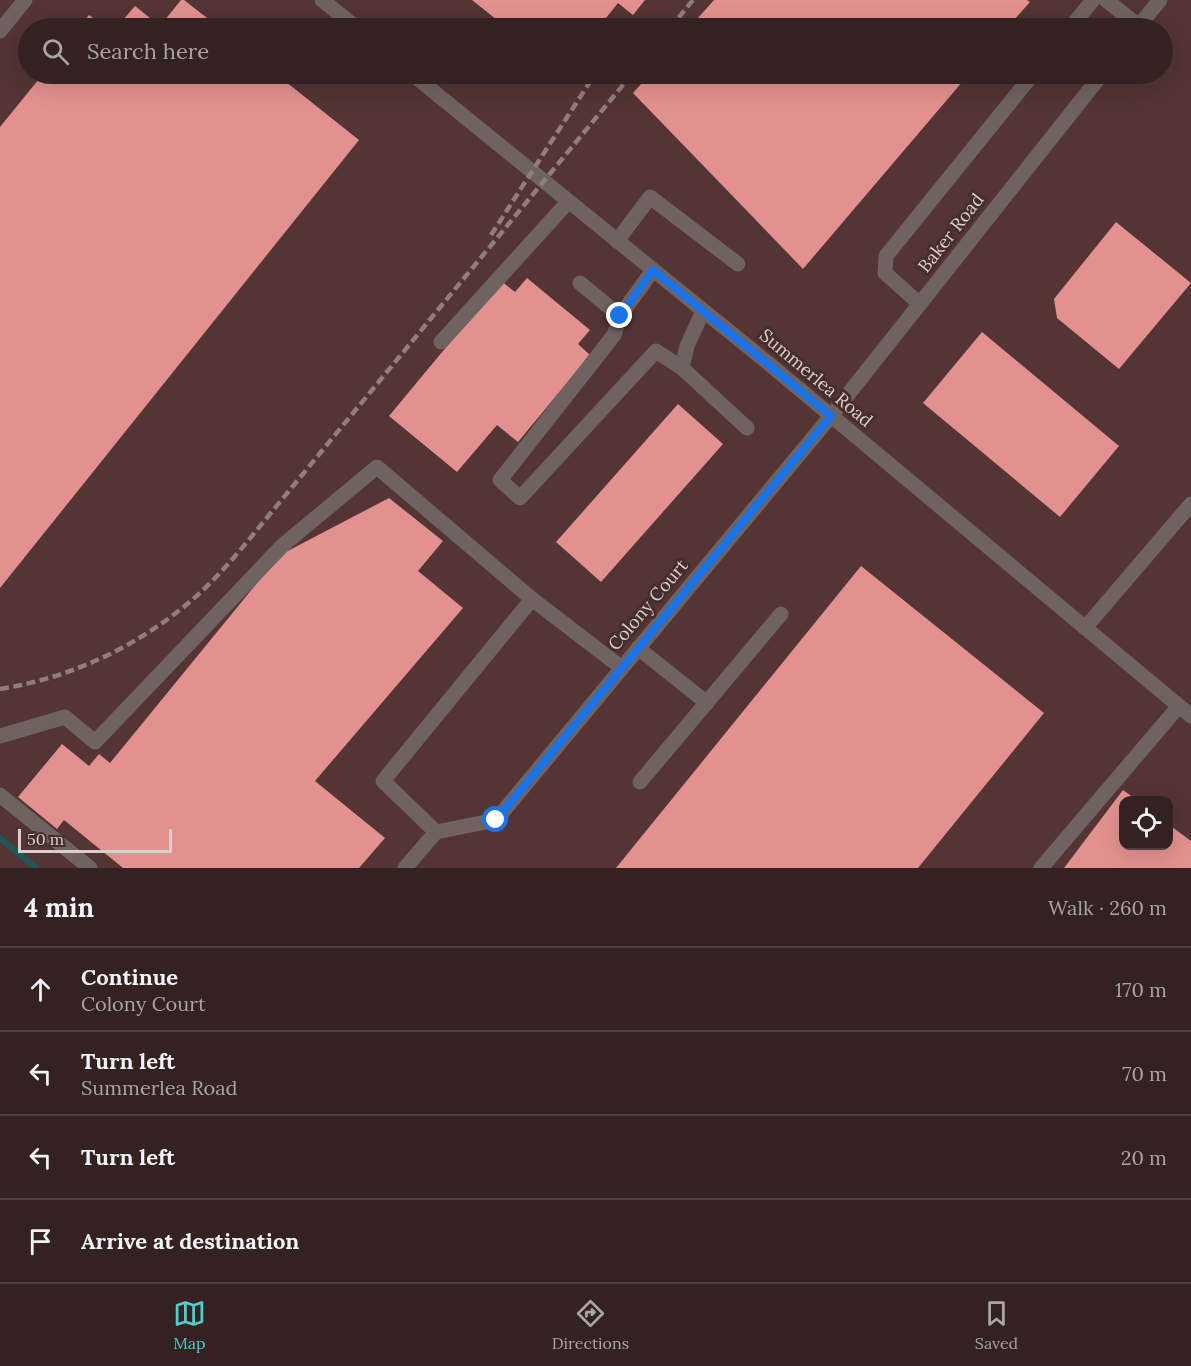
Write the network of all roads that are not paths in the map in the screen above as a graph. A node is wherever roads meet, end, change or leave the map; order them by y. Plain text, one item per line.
1 (25, 0) edge
2 (322, 0) edge
3 (1093, 0) edge
4 (1106, 0) edge
5 (1160, 0) edge
6 (344, 18) edge
7 (1078, 18) edge
8 (1127, 18) edge
9 (1145, 18) edge
10 (0, 31) edge
11 (424, 84) edge
12 (1026, 84) edge
13 (1094, 84) edge
14 (568, 201) junction
15 (617, 241) junction
16 (738, 264) dead end
17 (653, 270) junction
18 (580, 283) dead end
19 (920, 304) junction
20 (703, 311) junction
21 (620, 316) junction
22 (441, 342) dead end
23 (682, 368) junction
24 (831, 416) junction
25 (747, 428) dead end
26 (1191, 504) edge
27 (532, 599) junction
28 (781, 614) dead end
29 (1085, 628) junction
30 (638, 648) junction
31 (622, 668) junction
32 (707, 703) junction
33 (1185, 711) edge
34 (0, 736) edge
35 (640, 782) dead end
36 (0, 795) edge
37 (436, 832) junction
38 (90, 868) edge
39 (405, 868) edge
40 (1041, 868) edge

1 - 10 street
2 - 6 street
3 - 7 street
4 - 8 street
5 - 9 street
11 - 14 street, Summerlea Road
12 - 19 street
13 - 19 street, Baker Road
14 - 15 street, Summerlea Road
14 - 22 street
15 - 16 street
15 - 17 street, Summerlea Road
17 - 20 street, Summerlea Road
17 - 21 street
18 - 21 street
19 - 24 street, Baker Road
20 - 23 street
20 - 24 street, Summerlea Road
21 - 23 street
23 - 25 street
24 - 29 street, Summerlea Road
24 - 30 street, Colony Court
26 - 29 street
27 - 31 street
27 - 34 street
27 - 37 street
28 - 32 street
29 - 33 street, Summerlea Road
30 - 31 street, Colony Court
30 - 32 street
31 - 37 street, Colony Court
32 - 35 street
33 - 40 street
36 - 38 street
37 - 39 street

